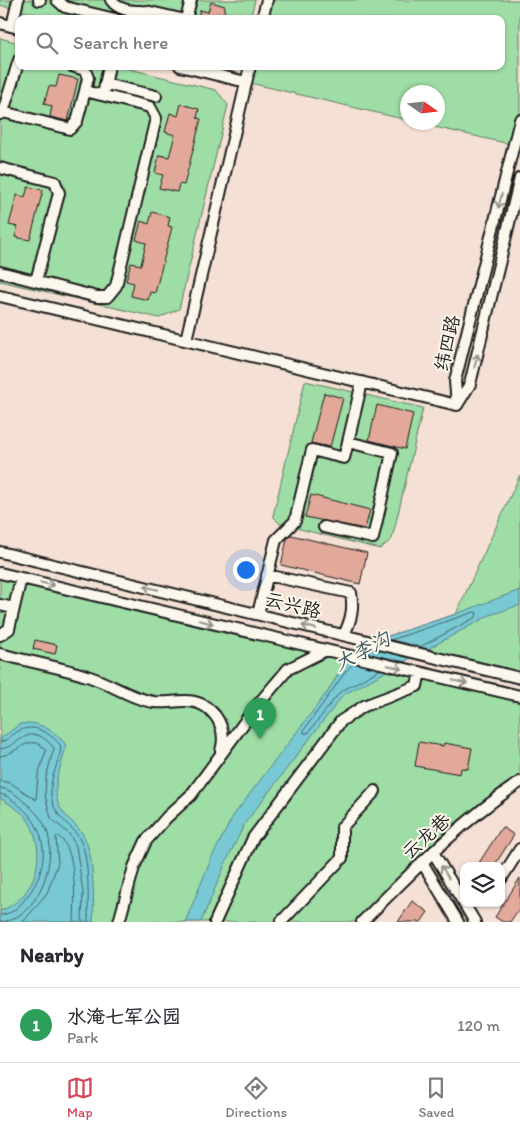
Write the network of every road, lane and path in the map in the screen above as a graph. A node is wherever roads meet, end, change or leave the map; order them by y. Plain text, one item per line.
1 (18, 0) edge
2 (57, 0) edge
3 (111, 0) edge
4 (191, 0) edge
5 (266, 0) edge
6 (146, 11) junction
7 (17, 15) edge
8 (98, 15) edge
9 (138, 15) edge
10 (164, 15) edge
11 (187, 15) edge
12 (263, 15) edge
13 (0, 23) edge
14 (15, 27) edge
15 (16, 70) edge
16 (85, 70) edge
17 (108, 70) edge
18 (196, 70) edge
19 (249, 70) edge
20 (246, 82) junction
21 (106, 84) junction
22 (84, 91) junction
23 (103, 96) junction
24 (156, 96) dead end
25 (1, 113) edge
26 (520, 120) edge
27 (0, 168) edge
28 (520, 178) edge
29 (0, 272) edge
30 (36, 282) junction
31 (0, 296) edge
32 (186, 340) junction
33 (362, 382) junction
34 (457, 405) junction
35 (348, 442) junction
36 (324, 527) dead end
37 (0, 552) edge
38 (0, 573) edge
39 (267, 575) junction
40 (21, 578) junction
41 (0, 605) edge
42 (14, 608) junction
43 (258, 614) junction
44 (344, 635) junction
45 (0, 636) edge
46 (326, 650) junction
47 (0, 654) edge
48 (416, 672) junction
49 (520, 678) edge
50 (520, 696) edge
51 (220, 757) junction
52 (518, 787) edge
53 (375, 791) dead end
54 (520, 849) edge
55 (433, 852) junction
56 (422, 862) junction
57 (505, 873) edge
58 (119, 922) edge
59 (215, 922) edge
60 (281, 922) edge
61 (362, 922) edge
62 (458, 922) edge
63 (474, 922) edge

1 - 7 street
2 - 8 street
3 - 6 street
4 - 11 street
5 - 12 street
6 - 9 street
6 - 10 street
13 - 14 street
15 - 25 street
16 - 22 street
17 - 21 street
18 - 20 street
19 - 20 street
20 - 32 street
21 - 23 street
21 - 24 street
22 - 23 street
22 - 25 street
23 - 30 street
26 -> 34 street, 纬四路
27 - 30 street
34 -> 28 street, 纬四路
29 - 30 street
31 - 32 street
32 - 33 street
33 - 34 street
33 - 35 street
35 - 36 street
35 - 39 street
43 -> 37 street, 云兴路
38 - 40 street, 云兴路
39 - 43 street
39 - 44 street
40 - 42 street
40 -> 46 street, 云兴路
41 - 42 street
42 - 45 street
44 -> 43 street, 云兴路
44 - 49 street, 云兴路
46 -> 48 street, 云兴路
46 - 51 street
47 - 51 street
48 -> 50 street, 云兴路
48 - 59 street
51 - 58 street
52 - 55 street, 云龙巷
53 - 60 street
54 - 57 street
55 - 56 street, 云龙巷
63 -> 55 street
56 - 61 street, 云龙巷
56 - 62 street

